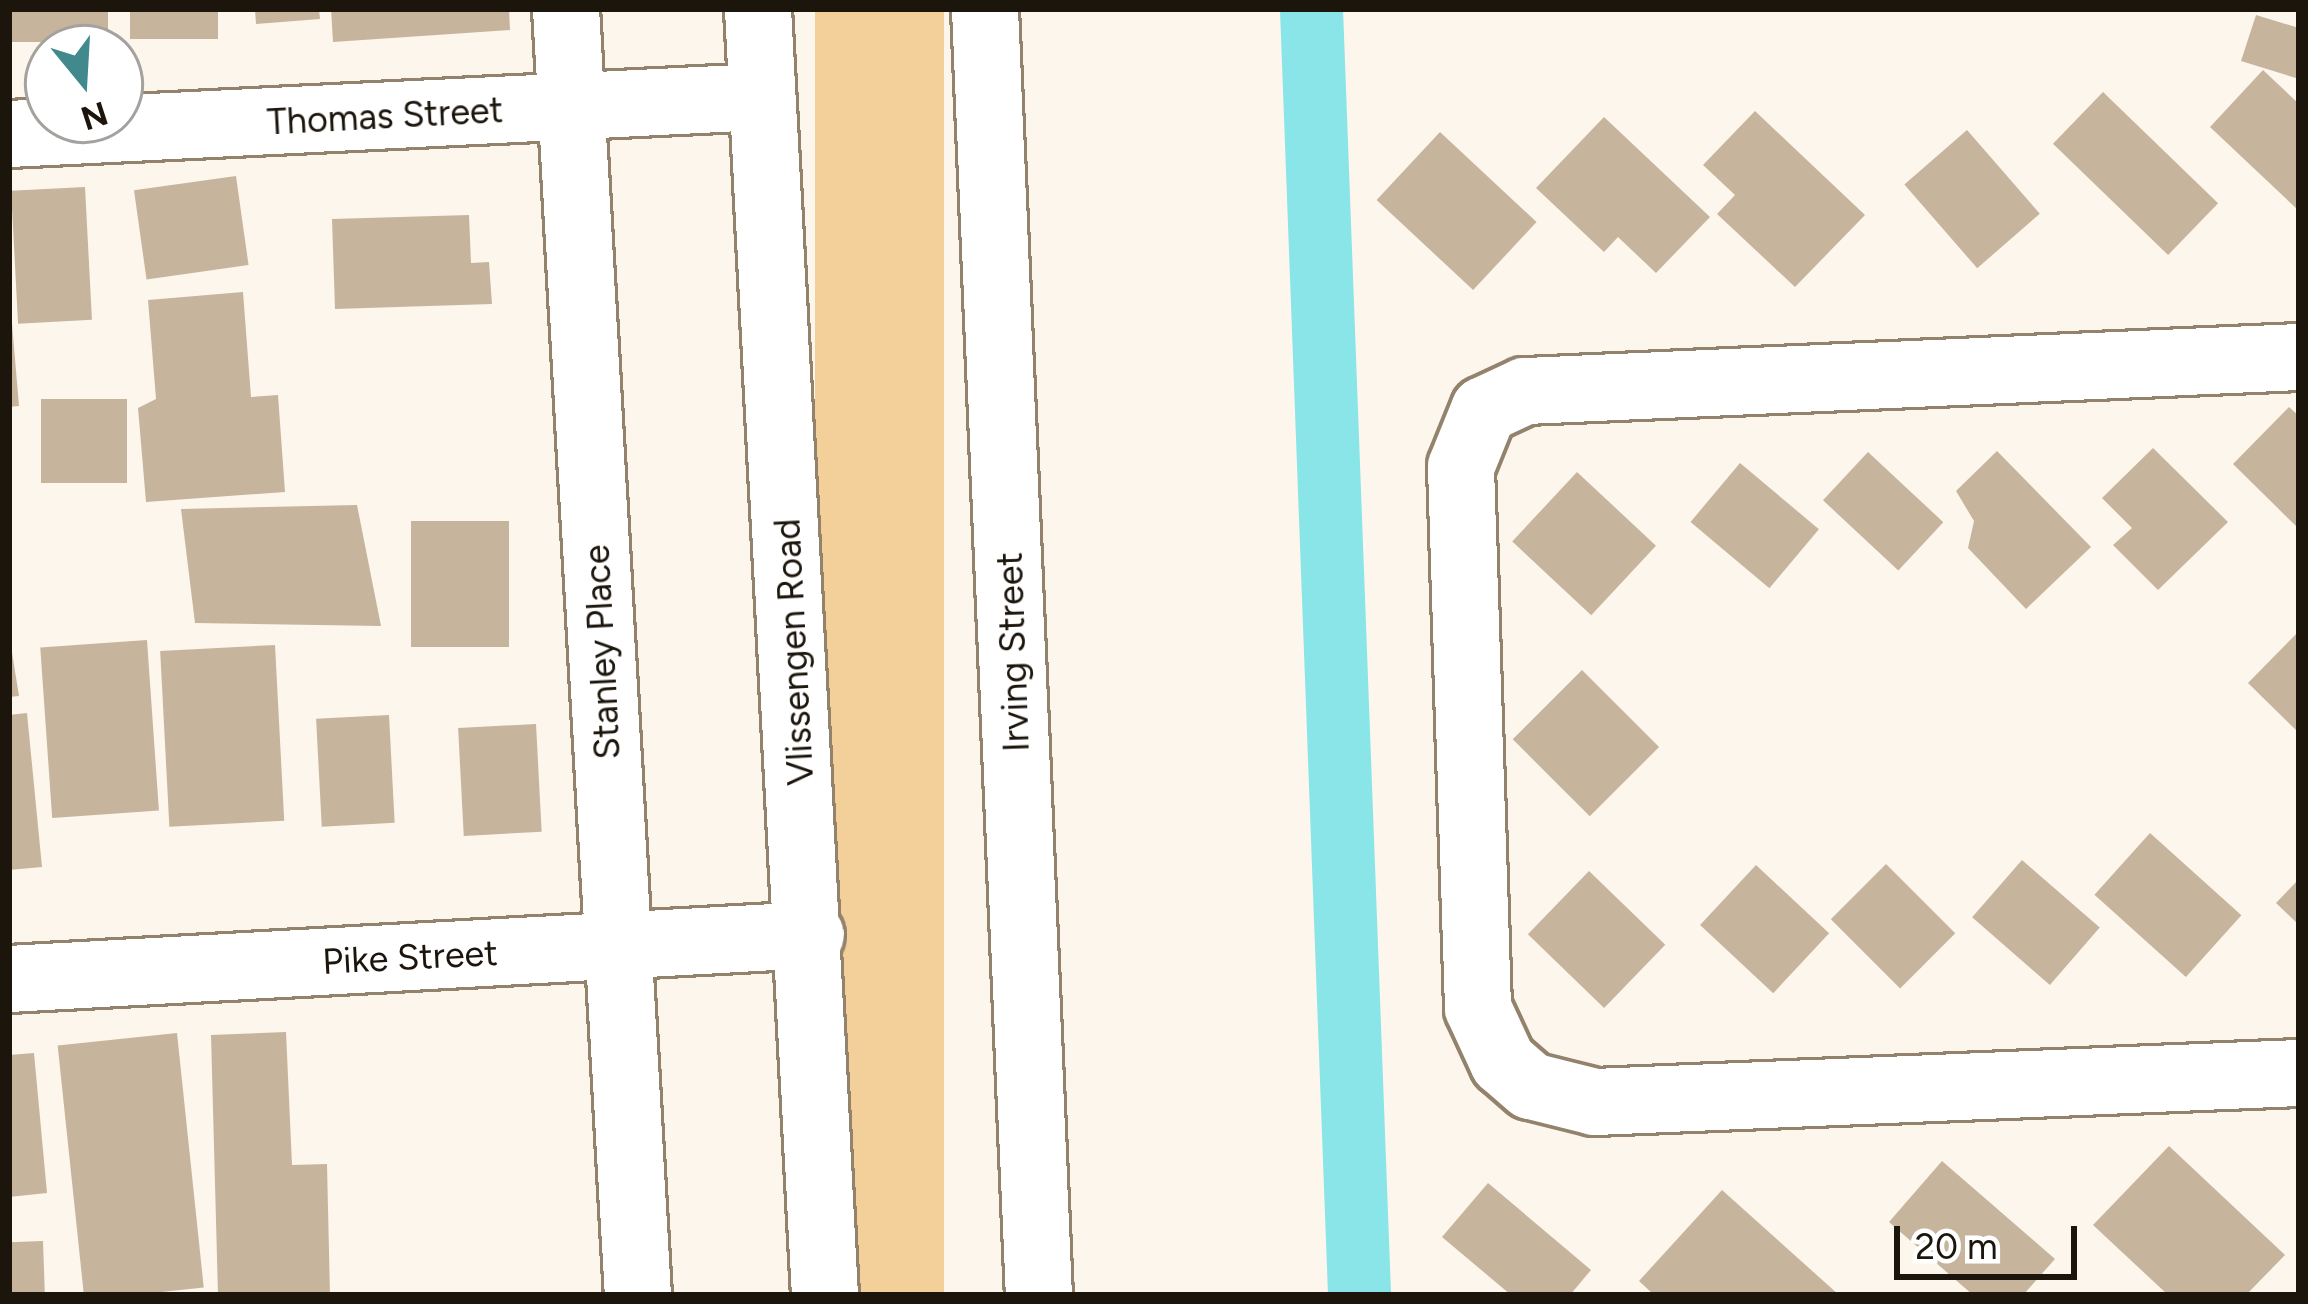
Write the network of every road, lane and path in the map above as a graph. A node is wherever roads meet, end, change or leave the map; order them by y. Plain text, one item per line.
1 (566, 9) edge
2 (758, 9) edge
3 (985, 9) edge
4 (760, 97) junction
5 (569, 108) junction
6 (9, 134) edge
7 (2299, 357) edge
8 (811, 935) junction
9 (620, 945) junction
10 (9, 979) edge
11 (2299, 1073) edge
12 (638, 1295) edge
13 (825, 1295) edge
14 (1039, 1295) edge

1 - 5 street, Stanley Place
2 - 4 street, Vlissengen Road
3 - 14 street, Irving Street
4 - 5 street, Thomas Street
4 - 8 street, Vlissengen Road
5 - 6 street, Thomas Street
5 - 9 street, Stanley Place
7 - 11 street
8 - 9 street, Pike Street
8 - 13 street, Vlissengen Road
9 - 10 street, Pike Street
9 - 12 street, Stanley Place

